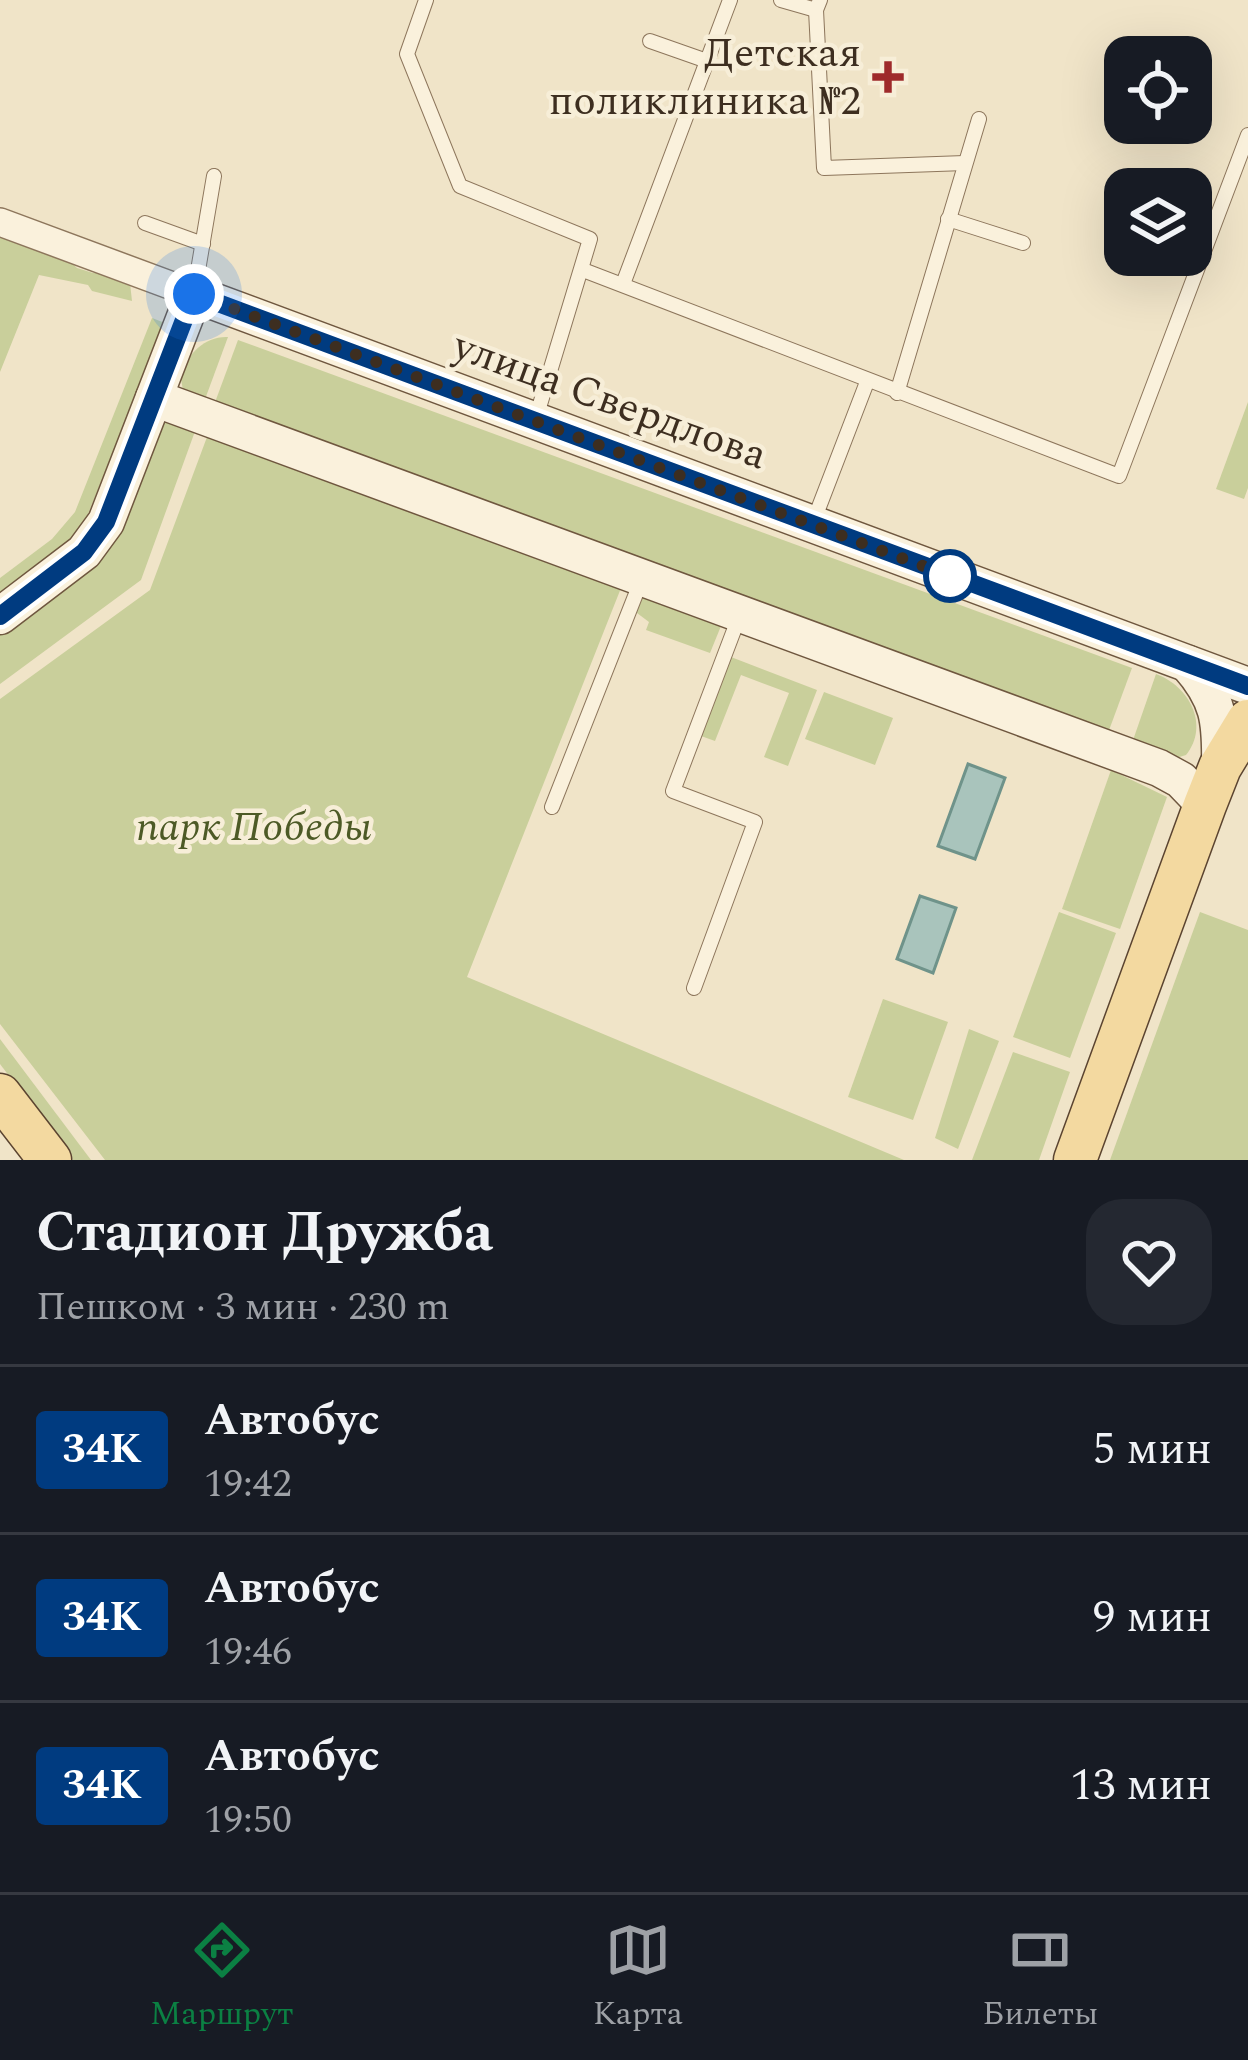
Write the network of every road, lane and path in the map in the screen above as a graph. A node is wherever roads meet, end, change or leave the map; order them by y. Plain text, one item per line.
1 (426, 0) edge
2 (730, 0) edge
3 (781, 0) edge
4 (818, 5) edge
5 (650, 41) dead end
6 (707, 61) junction
7 (979, 118) dead end
8 (1248, 135) edge
9 (965, 163) junction
10 (214, 176) dead end
11 (948, 219) junction
12 (0, 222) edge
13 (145, 223) dead end
14 (1022, 243) dead end
15 (203, 244) junction
16 (584, 270) junction
17 (623, 284) junction
18 (194, 294) junction
19 (867, 382) junction
20 (897, 393) junction
21 (154, 398) junction
22 (535, 421) junction
23 (812, 524) junction
24 (643, 576) junction
25 (740, 612) junction
26 (0, 616) edge
27 (1188, 664) junction
28 (1248, 686) edge
29 (1248, 721) edge
30 (1212, 786) junction
31 (552, 807) dead end
32 (694, 988) dead end
33 (0, 1095) edge
34 (50, 1160) edge
35 (1076, 1160) edge

1 - 16 lane
2 - 6 lane
3 - 4 lane
4 - 9 lane
5 - 6 lane
6 - 17 lane
7 - 9 lane
8 - 20 lane
9 - 11 lane
10 - 15 lane
11 - 14 lane
11 - 20 lane
12 - 18 street, улица Свердлова
13 - 15 lane
15 - 18 lane
16 - 17 lane
16 - 22 lane
17 - 19 lane
18 - 21 main road
18 - 22 main road, улица Свердлова
19 - 20 lane
19 - 23 lane
21 - 24 main road
21 - 26 main road
22 - 23 main road, улица Свердлова
23 - 27 main road, улица Свердлова
24 - 25 main road
24 - 31 lane
25 - 30 main road
25 - 32 lane
27 - 28 main road, улица Свердлова
27 - 30 main road
29 - 30 main road
30 - 35 main road
33 - 34 main road

